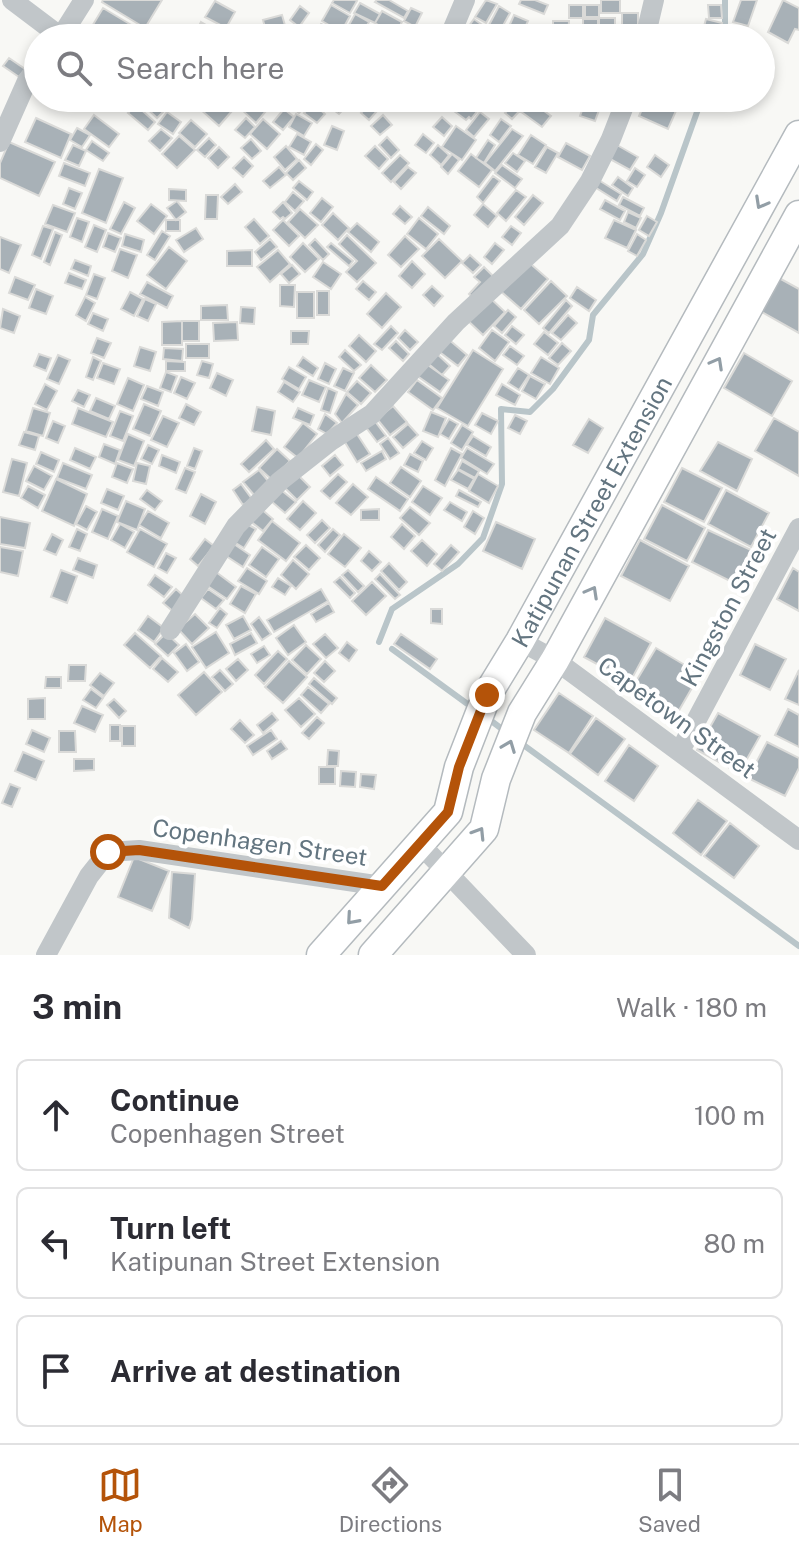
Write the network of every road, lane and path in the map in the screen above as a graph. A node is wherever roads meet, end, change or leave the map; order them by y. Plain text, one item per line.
1 (12, 0) edge
2 (84, 0) edge
3 (465, 0) edge
4 (654, 0) edge
5 (42, 24) edge
6 (69, 24) edge
7 (455, 24) edge
8 (648, 24) edge
9 (24, 88) edge
10 (622, 112) edge
11 (799, 135) edge
12 (0, 142) edge
13 (799, 215) edge
14 (799, 528) edge
15 (170, 630) dead end
16 (520, 641) junction
17 (555, 660) junction
18 (680, 751) junction
19 (799, 840) edge
20 (419, 843) junction
21 (446, 871) junction
22 (382, 886) junction
23 (46, 955) edge
24 (321, 955) edge
25 (373, 955) edge
26 (526, 955) edge

1 - 5 street
2 - 6 street
3 - 7 street
4 - 8 street
9 - 12 street
10 - 15 street
11 -> 16 street, Katipunan Street Extension
17 -> 13 street, Katipunan Street Extension
14 - 18 street, Kingston Street
16 - 17 street, Capetown Street
16 - 20 street, Katipunan Street Extension
17 - 18 street, Capetown Street
21 -> 17 street, Katipunan Street Extension
18 - 19 street, Capetown Street
20 - 21 street
20 - 22 street, Katipunan Street Extension
21 - 25 street, Katipunan Street Extension
21 - 26 street
22 - 23 street, Copenhagen Street
22 -> 24 street, Katipunan Street Extension

